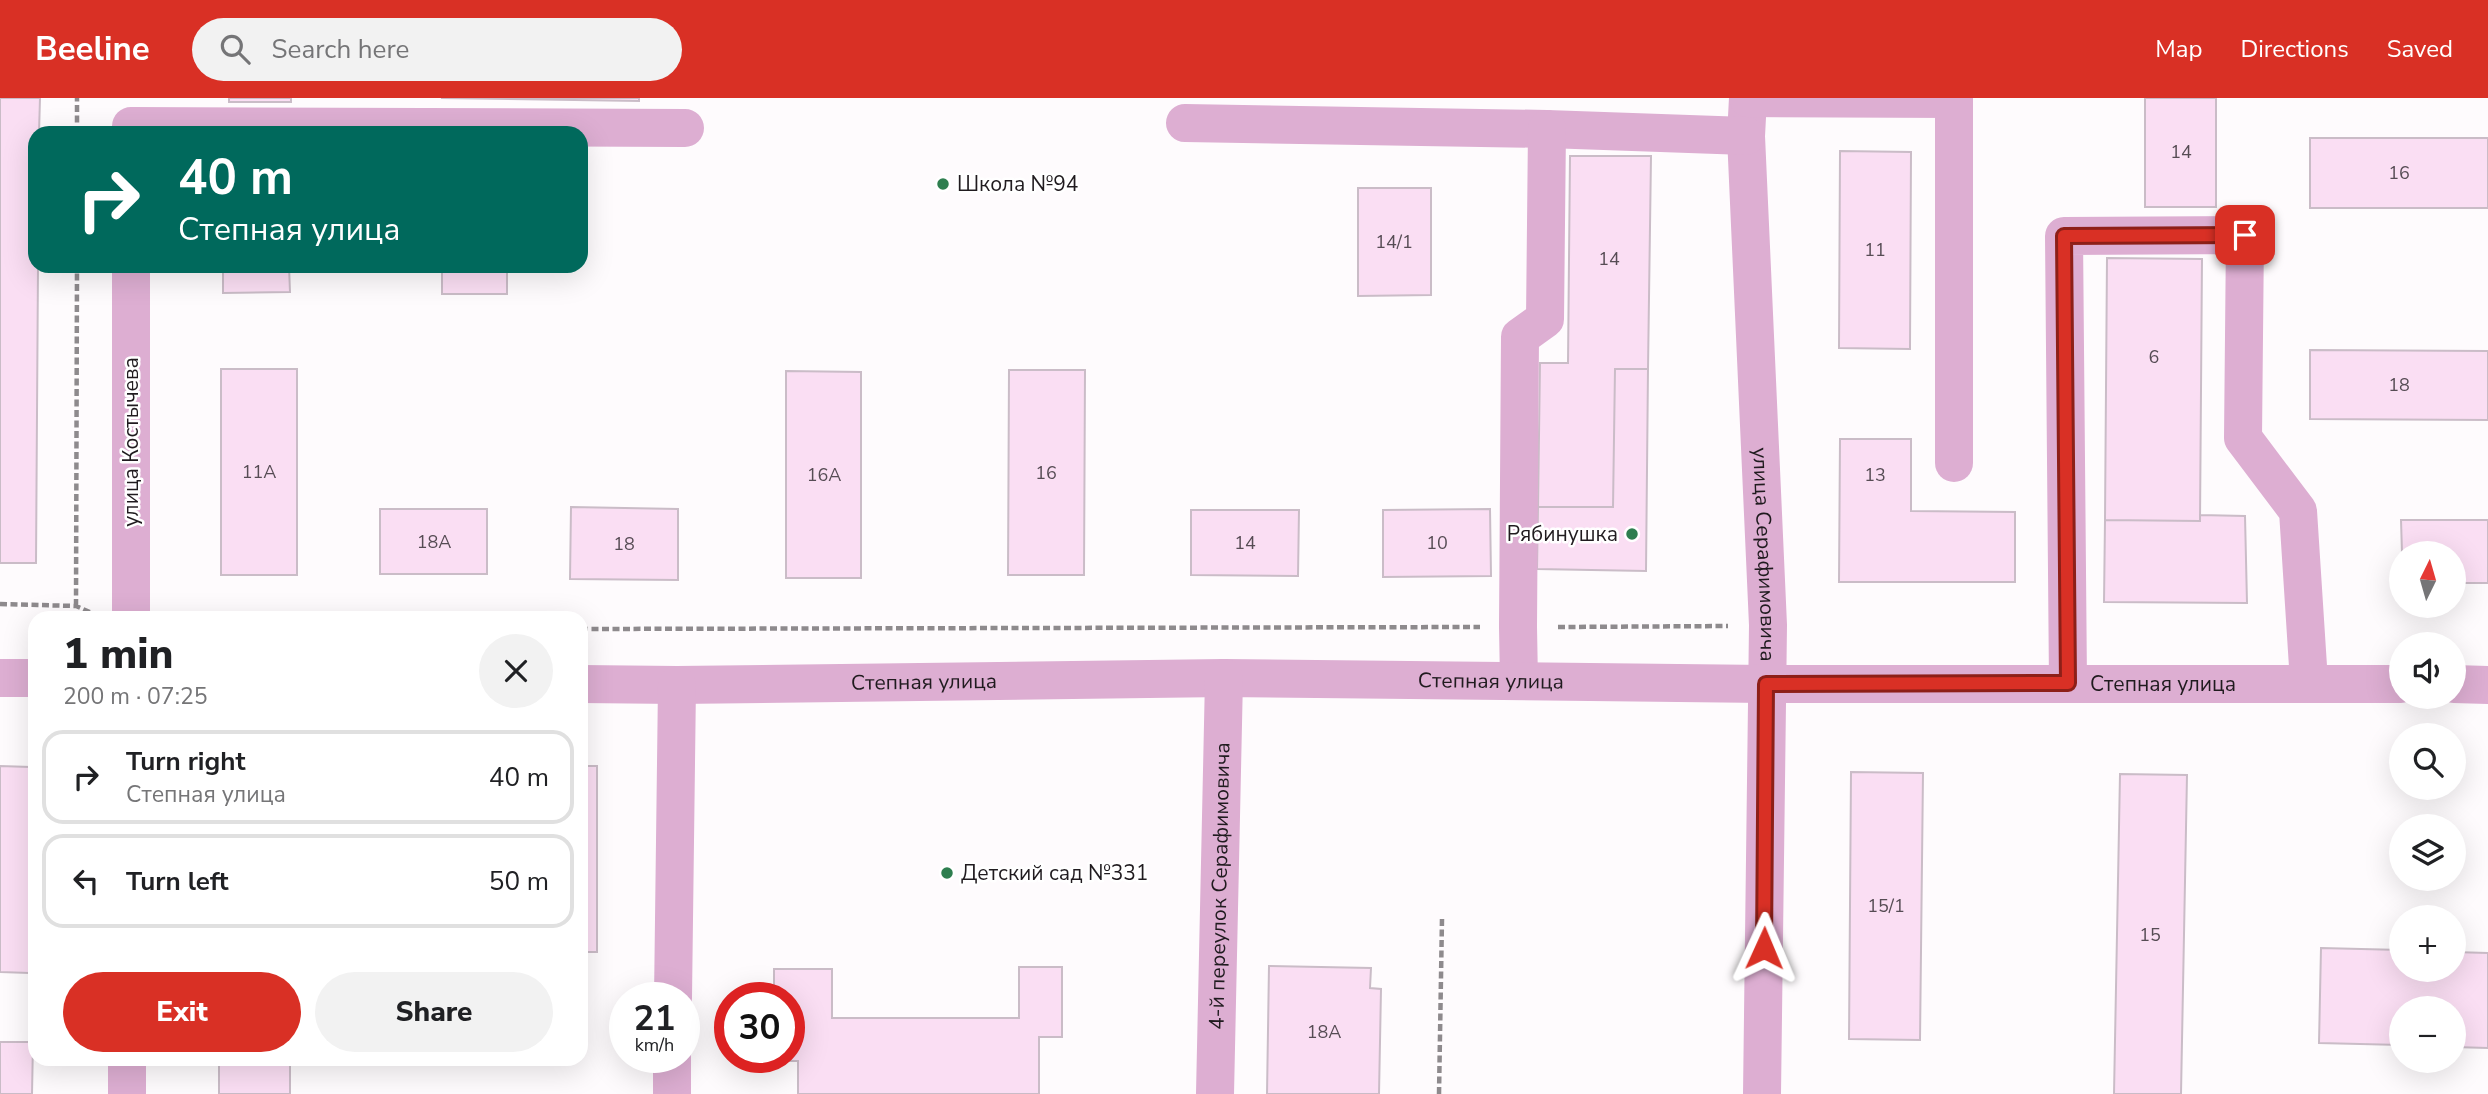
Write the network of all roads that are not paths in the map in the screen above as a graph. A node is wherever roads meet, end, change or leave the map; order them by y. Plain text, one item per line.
1 (1748, 98) edge
2 (1954, 98) edge
3 (1196, 115) edge
4 (131, 119) edge
5 (562, 126) edge
6 (588, 126) edge
7 (685, 128) dead end
8 (1547, 129) junction
9 (1746, 136) junction
10 (131, 273) edge
11 (1954, 463) dead end
12 (113, 611) edge
13 (0, 678) edge
14 (28, 678) edge
15 (1224, 678) junction
16 (1519, 681) junction
17 (2309, 682) junction
18 (2068, 683) junction
19 (588, 684) edge
20 (1766, 684) junction
21 (2389, 684) edge
22 (2466, 684) edge
23 (677, 685) junction
24 (2488, 685) edge
25 (673, 982) edge
26 (127, 1066) edge
27 (672, 1073) edge
28 (127, 1094) edge
29 (672, 1094) edge
30 (1215, 1094) edge
31 (1762, 1094) edge

1 - 2 street
1 - 9 street, улица Серафимовича
2 - 11 street
3 - 8 street
4 - 5 street
6 - 7 street
8 - 9 street
8 - 16 street
9 - 20 street, улица Серафимовича
10 - 12 street, улица Костычева
13 - 14 street
15 - 16 street, Степная улица
15 - 23 street, Степная улица
15 - 30 street, 4-й переулок Серафимовича
16 - 20 street, Степная улица
17 - 18 street, Степная улица
17 - 18 street
17 - 21 street, Степная улица
18 - 20 street, Степная улица
19 - 23 street, Степная улица
20 - 31 street, улица Серафимовича
22 - 24 street
23 - 25 street
26 - 28 street
27 - 29 street

